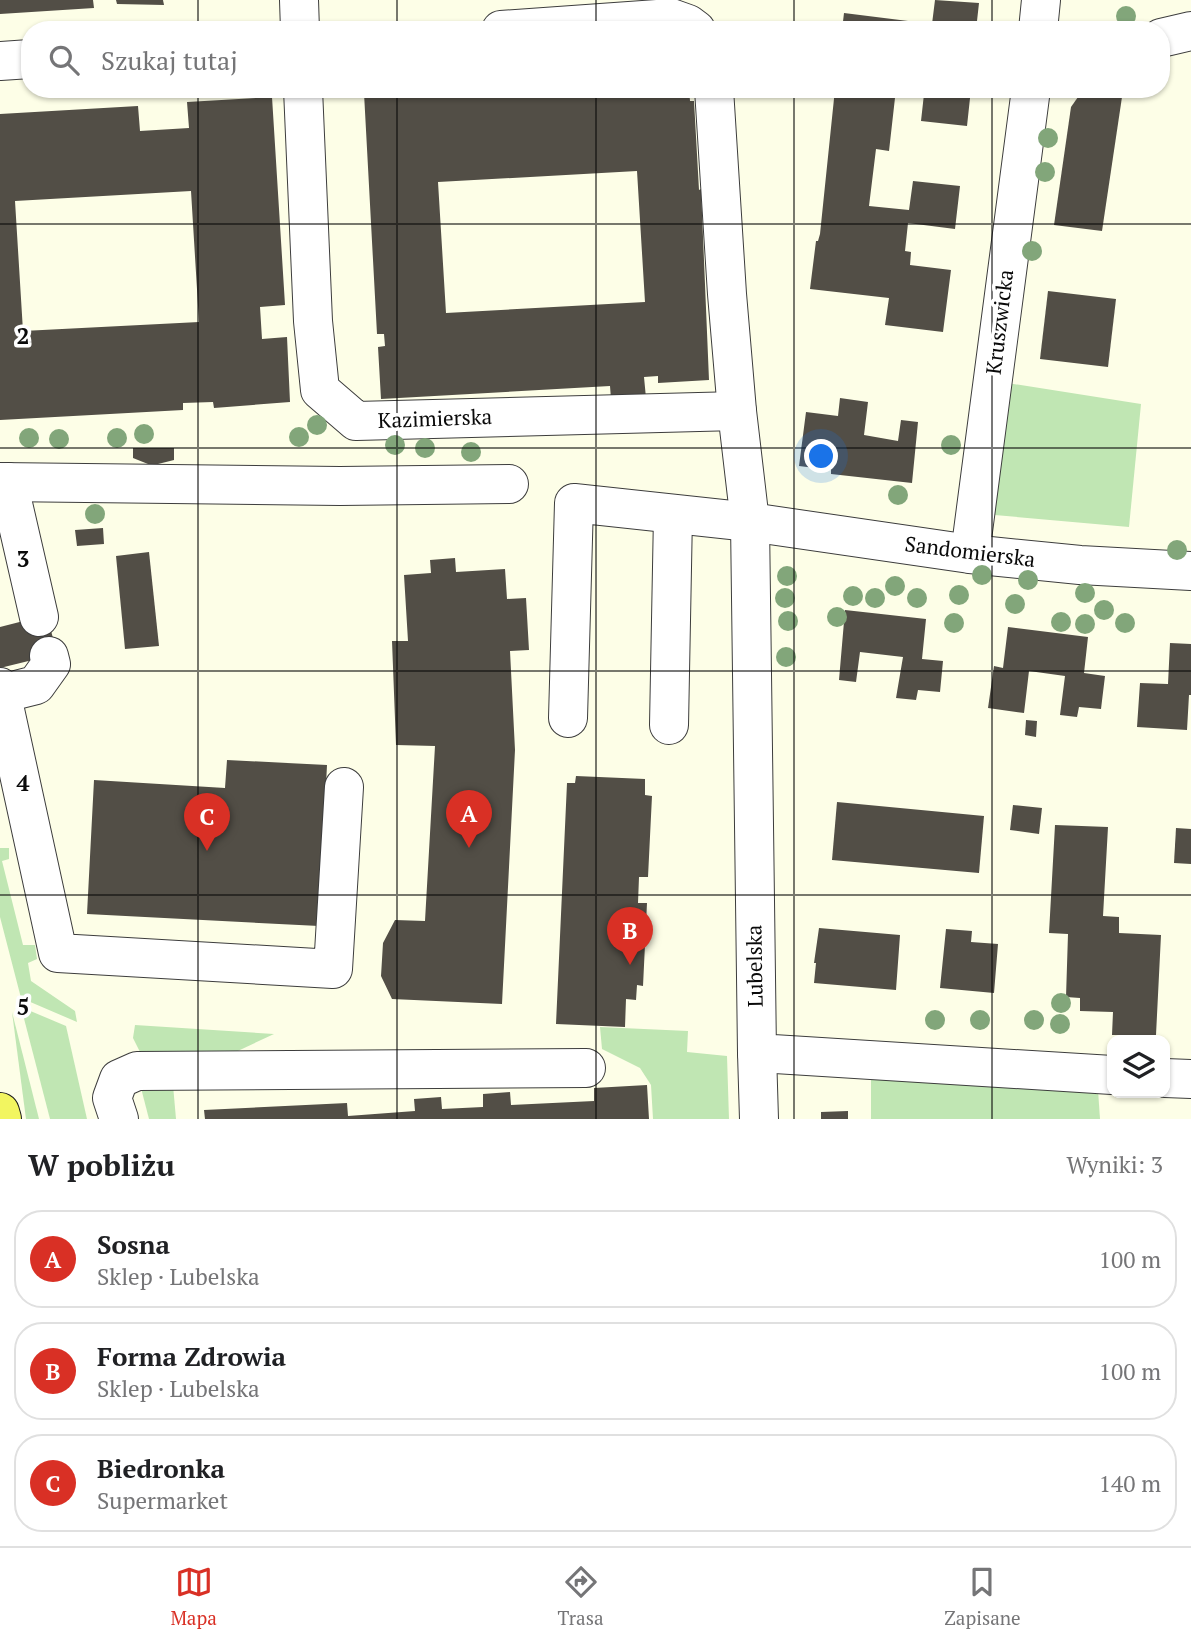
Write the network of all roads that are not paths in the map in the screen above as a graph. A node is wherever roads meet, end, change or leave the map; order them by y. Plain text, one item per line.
1 (299, 0) edge
2 (1041, 0) edge
3 (300, 21) edge
4 (628, 21) edge
5 (680, 21) edge
6 (1039, 21) edge
7 (1191, 31) edge
8 (1170, 36) edge
9 (21, 60) edge
10 (0, 61) edge
11 (303, 98) edge
12 (715, 98) edge
13 (1030, 98) edge
14 (737, 411) junction
15 (4, 482) edge
16 (509, 484) dead end
17 (673, 515) junction
18 (750, 522) junction
19 (970, 554) junction
20 (1191, 571) edge
21 (14, 577) edge
22 (39, 617) dead end
23 (49, 656) dead end
24 (1, 691) edge
25 (568, 718) dead end
26 (669, 725) dead end
27 (344, 787) dead end
28 (757, 1053) junction
29 (586, 1068) dead end
30 (1107, 1075) edge
31 (1170, 1078) edge
32 (1191, 1079) edge
33 (0, 1112) edge
34 (2, 1119) edge
35 (119, 1119) edge
36 (759, 1119) edge

1 - 3 street
2 - 6 street
4 - 5 street
7 - 8 street
9 - 10 street
11 - 14 street, Kazimierska
12 - 14 street
13 - 19 street, Kruszwicka
14 - 18 street
15 - 16 street
15 - 21 street
17 - 18 street, Sandomierska
17 - 25 street, Sandomierska
17 - 26 street
18 - 19 street, Sandomierska
18 - 28 street, Lubelska
19 - 20 street, Sandomierska
21 - 22 street
23 - 24 street
24 - 27 street
28 - 30 street
28 - 36 street, Lubelska
29 - 35 street
31 - 32 street
33 - 34 main road

